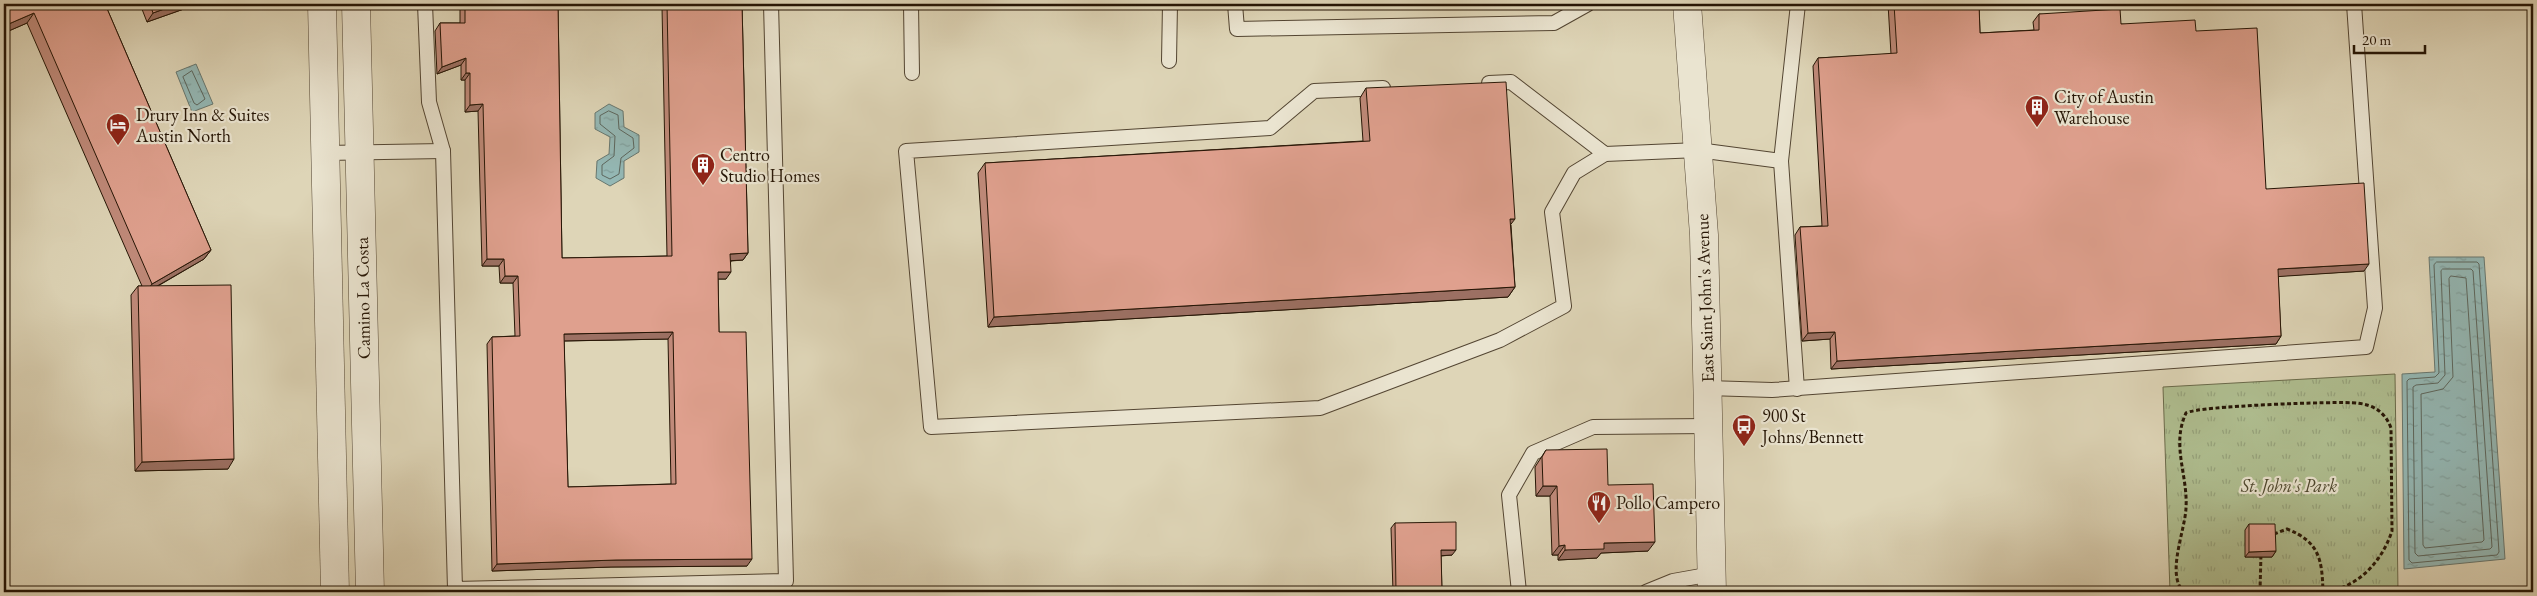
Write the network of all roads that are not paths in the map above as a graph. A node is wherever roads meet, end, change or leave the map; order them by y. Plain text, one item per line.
1 (322, 4) edge
2 (356, 4) edge
3 (425, 4) edge
4 (771, 4) edge
5 (911, 4) edge
6 (1170, 4) edge
7 (1235, 4) edge
8 (1588, 4) edge
9 (1688, 4) edge
10 (1798, 4) edge
11 (2354, 4) edge
12 (1169, 61) dead end
13 (912, 73) dead end
14 (1472, 84) edge
15 (1393, 88) edge
16 (1698, 150) junction
17 (443, 151) junction
18 (360, 152) junction
19 (325, 153) junction
20 (1605, 154) junction
21 (1782, 162) junction
22 (1708, 388) junction
23 (1797, 389) junction
24 (1709, 426) junction
25 (1712, 583) edge
26 (335, 592) edge
27 (370, 592) edge
28 (1519, 592) edge
29 (1646, 592) edge

1 - 19 street, Camino La Costa
2 - 18 street, Camino La Costa
3 - 17 lane
4 - 17 lane
5 - 13 lane
6 - 12 lane
7 - 8 lane
9 - 16 street, East Saint John's Avenue
10 - 21 lane
11 - 23 lane
14 - 20 lane
15 - 20 lane
16 - 20 lane
16 - 21 lane
16 - 22 street, East Saint John's Avenue
17 - 18 lane
18 - 19 lane
18 - 27 street, Camino La Costa
19 - 26 street, Camino La Costa
21 - 23 lane
22 - 23 lane
22 - 24 street, East Saint John's Avenue
24 - 25 street, East Saint John's Avenue
24 - 28 lane
25 - 29 lane

